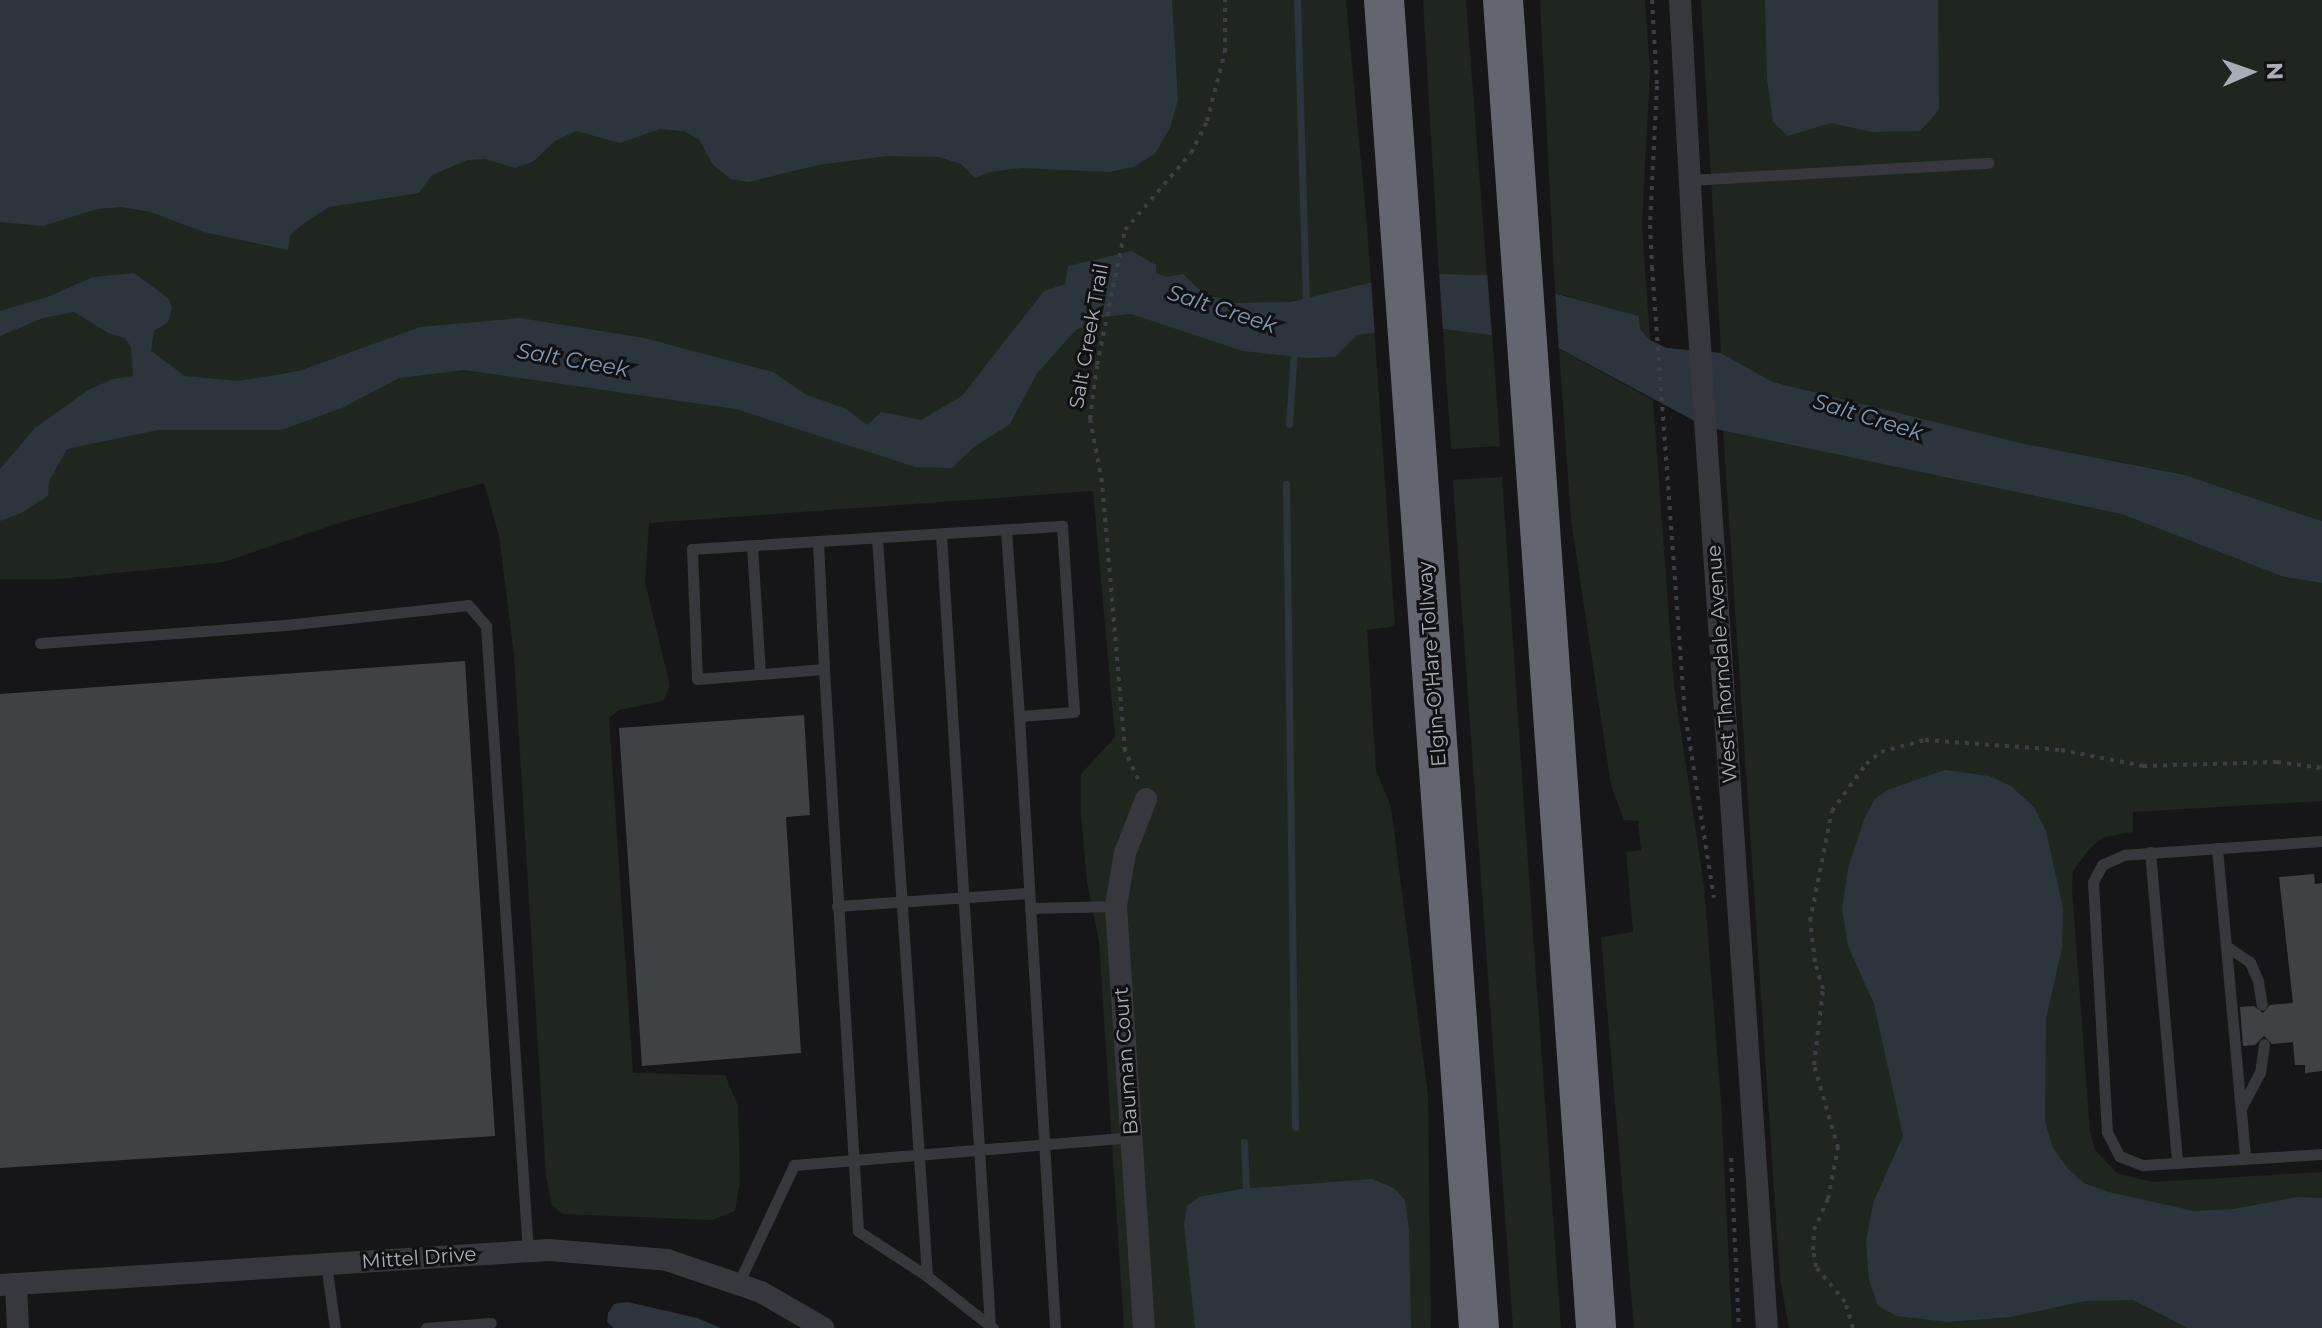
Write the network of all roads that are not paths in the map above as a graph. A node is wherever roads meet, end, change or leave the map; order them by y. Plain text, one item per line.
1 (1384, 0) edge
2 (1503, 0) edge
3 (1680, 0) edge
4 (1989, 163) dead end
5 (1690, 180) junction
6 (1006, 530) junction
7 (941, 534) junction
8 (877, 538) junction
9 (818, 541) junction
10 (752, 546) junction
11 (40, 643) dead end
12 (824, 669) junction
13 (760, 674) junction
14 (1019, 716) junction
15 (1146, 799) road end
16 (2322, 841) edge
17 (2217, 848) junction
18 (2150, 852) junction
19 (1029, 893) junction
20 (964, 898) junction
21 (903, 902) junction
22 (837, 906) junction
23 (1116, 906) junction
24 (1030, 908) junction
25 (2226, 946) junction
26 (2262, 1005) dead end
27 (2264, 1044) dead end
28 (2241, 1109) junction
29 (1131, 1137) junction
30 (1043, 1147) junction
31 (979, 1151) junction
32 (2322, 1154) edge
33 (917, 1155) junction
34 (2245, 1158) junction
35 (853, 1160) junction
36 (2177, 1163) junction
37 (528, 1251) junction
38 (326, 1264) junction
39 (927, 1276) junction
40 (738, 1284) junction
41 (8, 1285) edge
42 (491, 1323) dead end
43 (992, 1327) edge
44 (18, 1328) edge
45 (335, 1328) edge
46 (426, 1328) edge
47 (823, 1328) edge
48 (1055, 1328) edge
49 (1144, 1328) edge
50 (1479, 1328) edge
51 (1596, 1328) edge
52 (1767, 1328) edge

1 - 50 highway, Elgin-O'Hare Tollway
2 - 51 highway
3 - 5 street, West Thorndale Avenue
4 - 5 lane
5 - 52 street, West Thorndale Avenue
6 - 7 lane
6 - 14 lane
6 - 14 lane
7 - 8 lane
7 - 20 lane
8 - 9 lane
8 - 21 lane
9 - 10 lane
9 - 12 lane
10 - 13 lane
10 - 13 lane
11 - 37 lane
12 - 13 lane
12 - 22 lane
14 - 19 lane
15 - 23 street, Bauman Court
16 - 17 lane
17 - 18 lane
17 - 25 lane
18 - 36 lane
18 - 36 lane
19 - 20 lane
19 - 24 lane
20 - 21 lane
20 - 31 lane
21 - 22 lane
21 - 33 lane
22 - 35 lane
23 - 24 lane
23 - 29 street, Bauman Court
24 - 30 lane
25 - 26 lane
25 - 28 lane
27 - 28 lane
28 - 34 lane
29 - 30 lane
29 - 49 street, Bauman Court
30 - 31 lane
30 - 48 lane
31 - 33 lane
31 - 43 lane
32 - 34 lane
33 - 35 lane
33 - 39 lane
34 - 36 lane
35 - 39 lane
35 - 40 lane
37 - 38 street, Mittel Drive
37 - 40 street, Mittel Drive
38 - 41 street, Mittel Drive
38 - 45 lane
39 - 43 lane
40 - 47 street, Mittel Drive
41 - 44 street
42 - 46 lane

